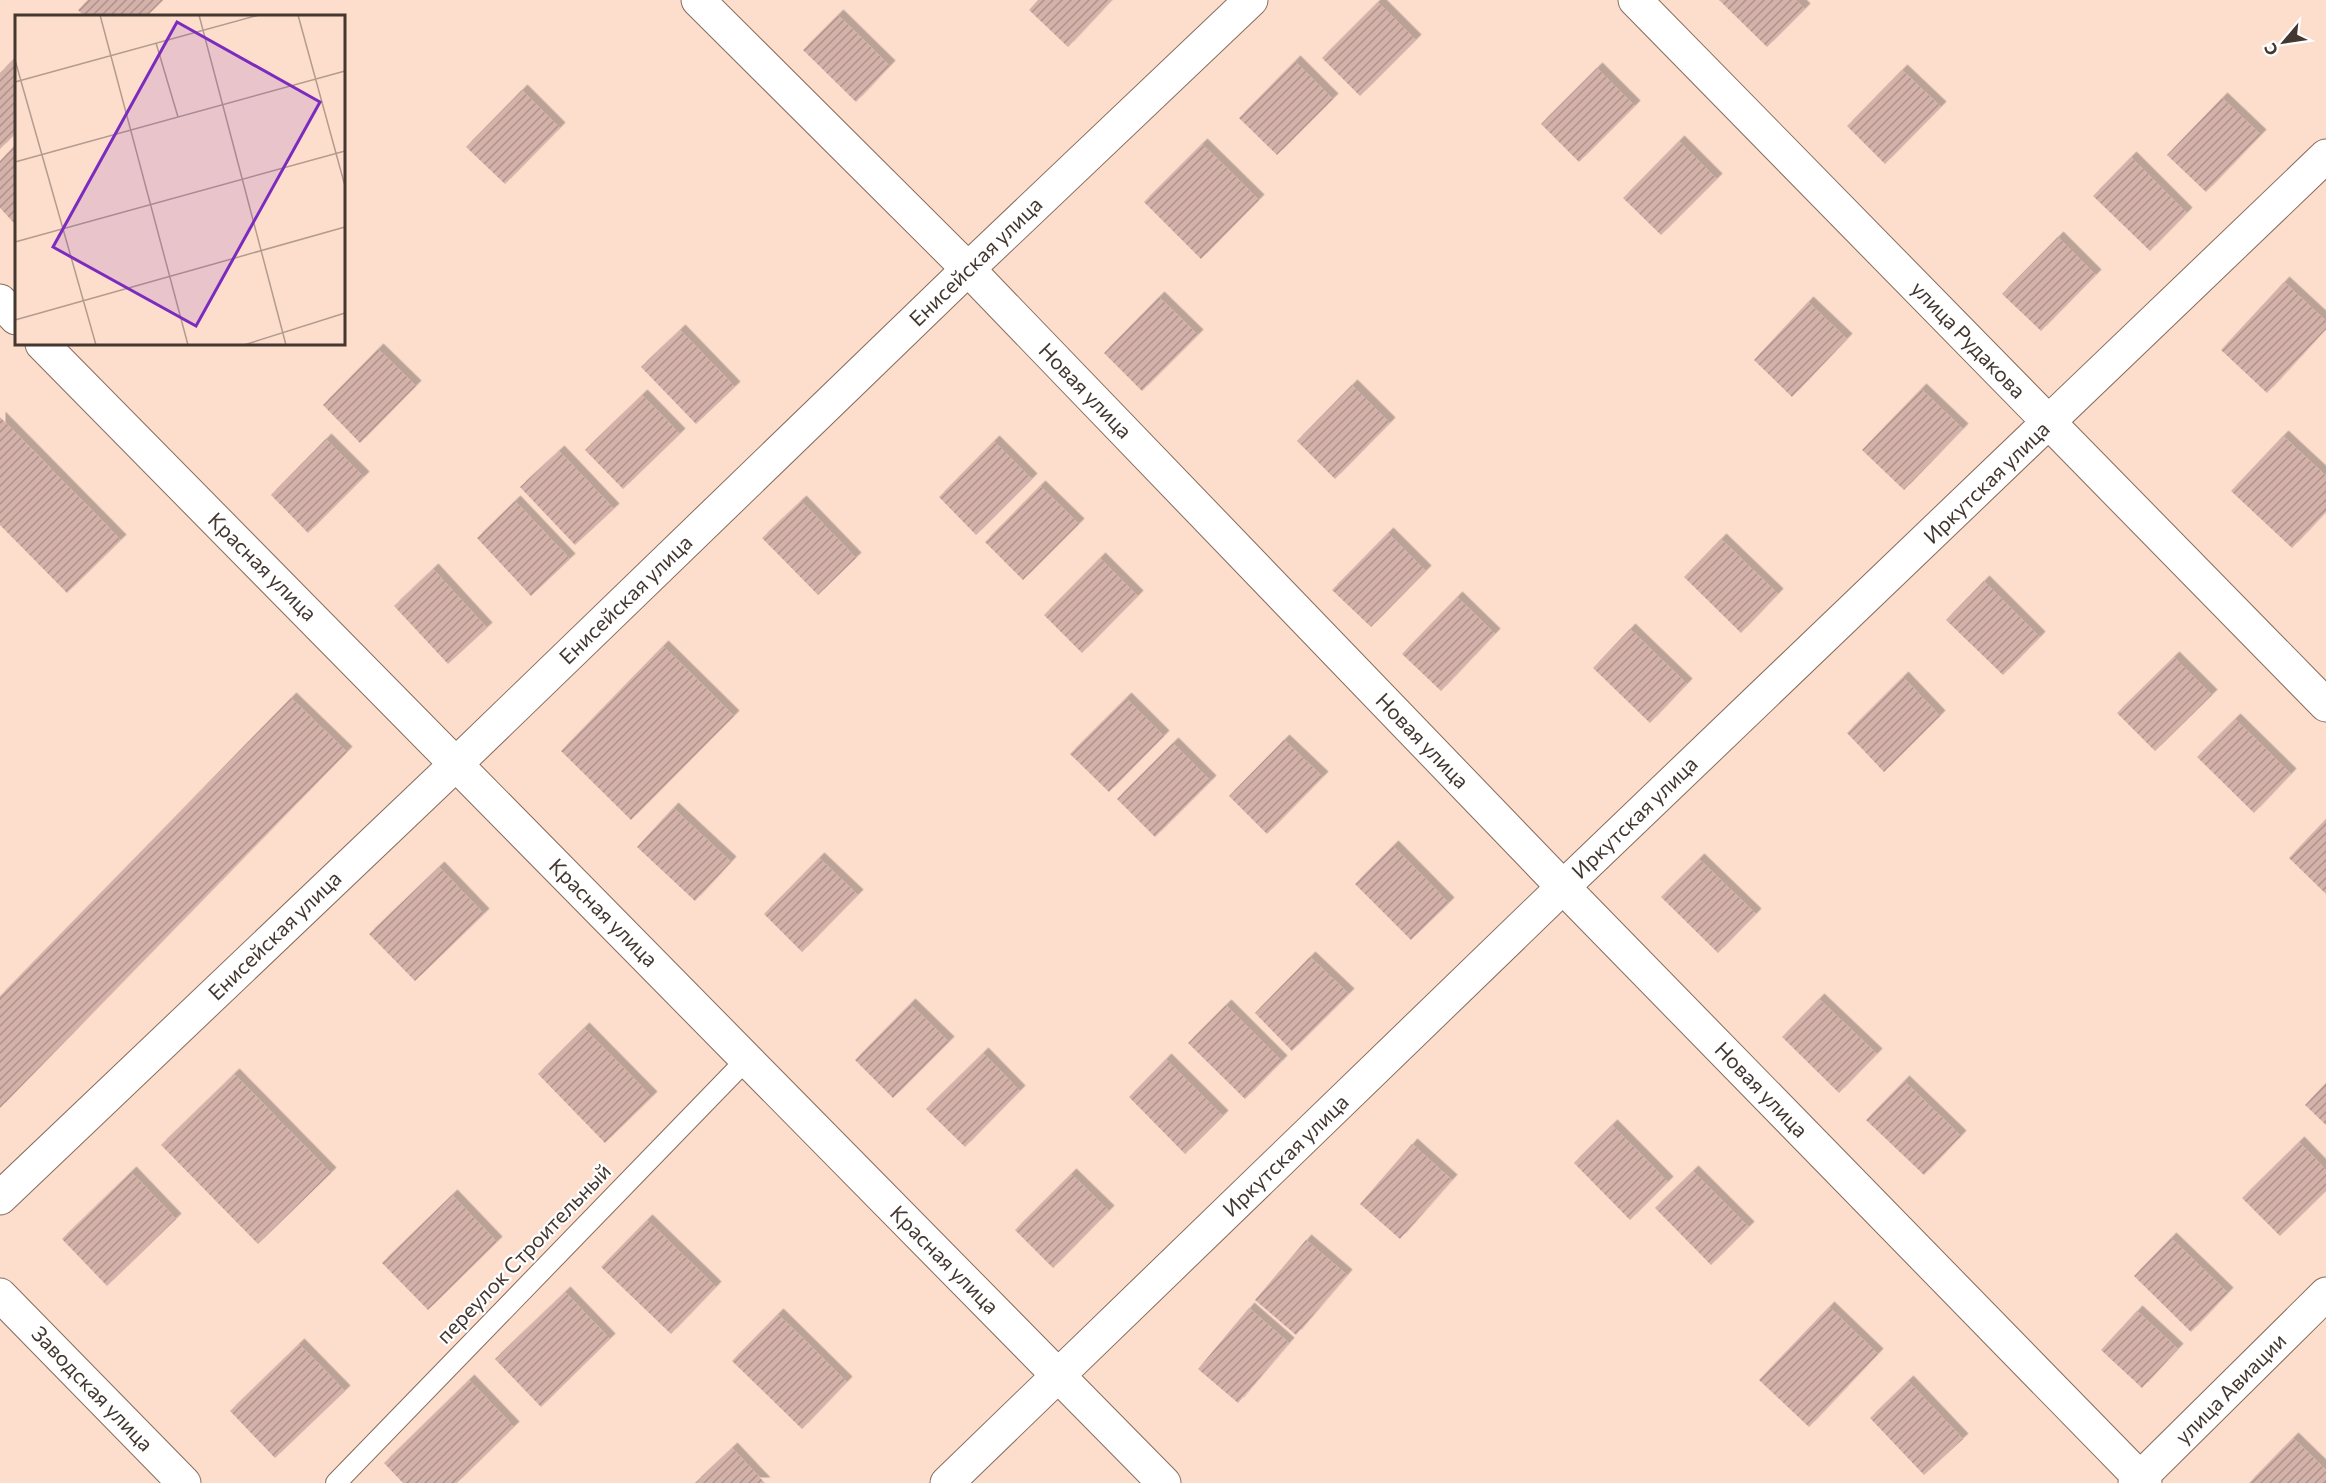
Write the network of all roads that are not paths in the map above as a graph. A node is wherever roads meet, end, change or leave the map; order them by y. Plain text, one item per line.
1 (698, 0) edge
2 (1251, 0) edge
3 (1635, 0) edge
4 (2326, 156) edge
5 (968, 269) junction
6 (0, 301) edge
7 (15, 317) edge
8 (43, 345) edge
9 (2050, 423) junction
10 (2326, 705) edge
11 (456, 764) junction
12 (1563, 887) junction
13 (747, 1059) junction
14 (0, 1198) edge
15 (2326, 1294) edge
16 (0, 1295) edge
17 (1059, 1376) junction
18 (2140, 1481) edge
19 (184, 1483) edge
20 (336, 1483) edge
21 (947, 1483) edge
22 (1164, 1483) edge

1 - 5 street, Новая улица
2 - 5 street, Енисейская улица
3 - 9 street, улица Рудакова
4 - 9 street, Иркутская улица
5 - 11 street, Енисейская улица
5 - 12 street, Новая улица
6 - 7 street
8 - 11 street, Красная улица
9 - 10 street, улица Рудакова
9 - 12 street, Иркутская улица
11 - 13 street, Красная улица
11 - 14 street, Енисейская улица
12 - 17 street, Иркутская улица
12 - 18 street, Новая улица
13 - 17 street, Красная улица
13 - 20 lane, переулок Строительный
15 - 18 street, улица Авиации
16 - 19 street, Заводская улица
17 - 21 street, Иркутская улица
17 - 22 street, Красная улица

